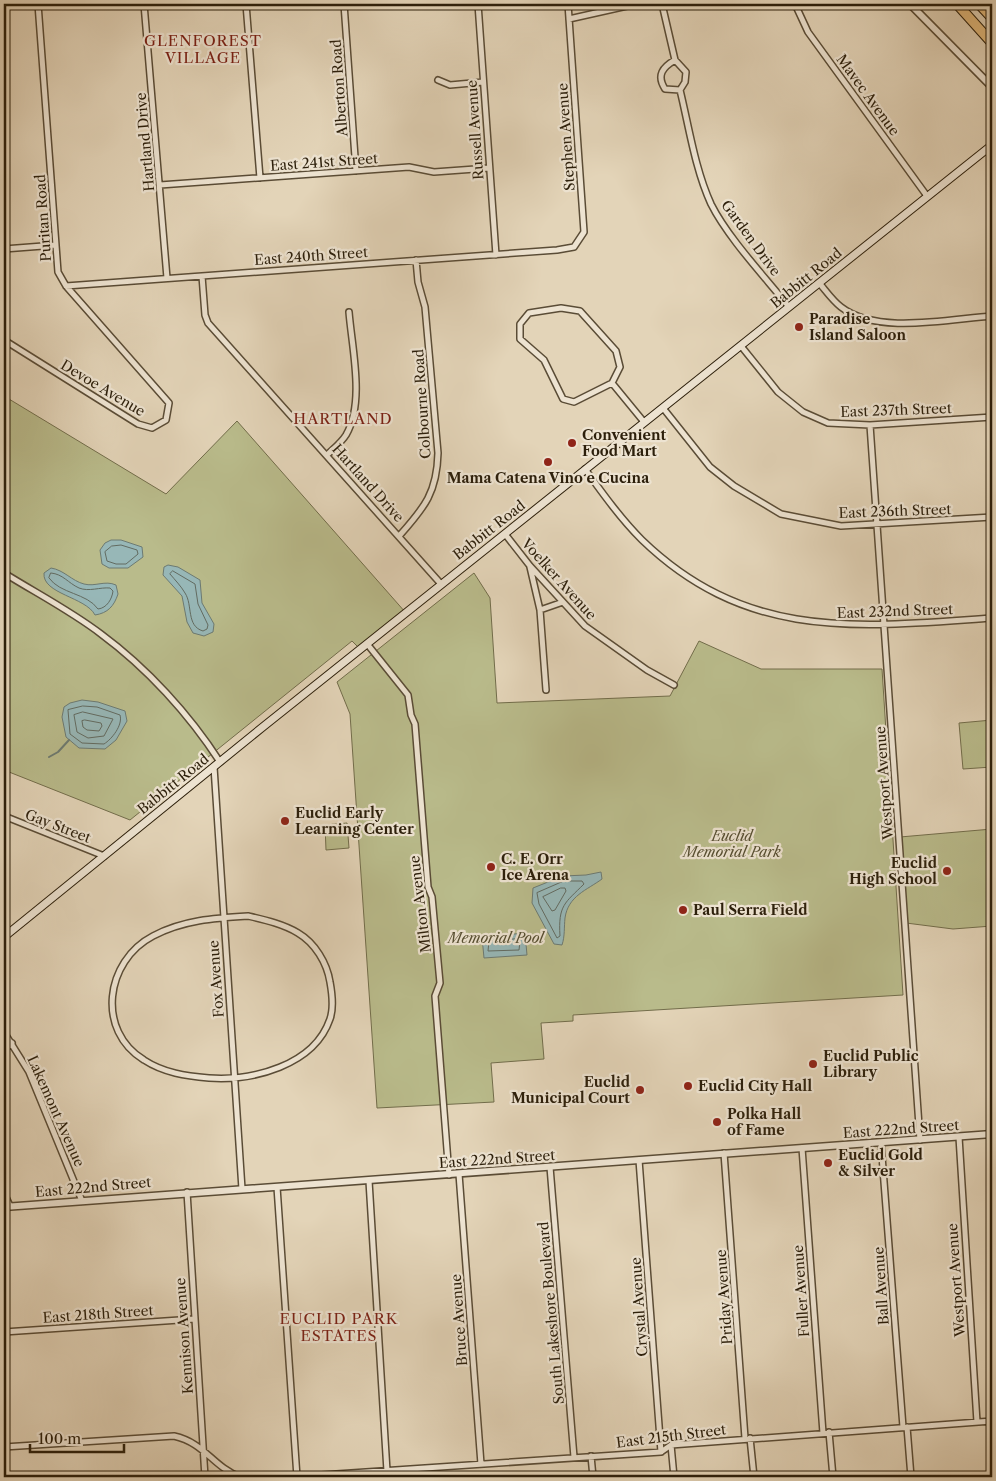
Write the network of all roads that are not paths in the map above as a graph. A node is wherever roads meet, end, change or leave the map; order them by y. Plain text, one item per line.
1 (38, 4) edge
2 (144, 4) edge
3 (246, 4) edge
4 (344, 4) edge
5 (478, 4) edge
6 (568, 4) edge
7 (636, 4) edge
8 (662, 4) edge
9 (795, 4) edge
10 (910, 4) edge
11 (957, 4) edge
12 (979, 4) edge
13 (992, 18) edge
14 (569, 19) junction
15 (992, 43) edge
16 (675, 60) junction
17 (438, 80) dead end
18 (483, 82) junction
19 (991, 85) edge
20 (680, 90) junction
21 (992, 146) edge
22 (489, 168) junction
23 (356, 171) junction
24 (260, 178) junction
25 (160, 185) junction
26 (927, 196) junction
27 (56, 245) junction
28 (4, 249) edge
29 (557, 250) joint
30 (496, 255) junction
31 (416, 260) junction
32 (202, 276) junction
33 (167, 278) junction
34 (820, 284) junction
35 (66, 286) junction
36 (789, 308) junction
37 (349, 312) dead end
38 (992, 316) edge
39 (4, 340) edge
40 (741, 346) junction
41 (612, 383) junction
42 (160, 392) joint
43 (663, 408) junction
44 (992, 417) edge
45 (644, 422) junction
46 (870, 425) junction
47 (326, 455) junction
48 (585, 470) junction
49 (992, 517) edge
50 (877, 525) junction
51 (505, 534) junction
52 (400, 535) junction
53 (530, 566) junction
54 (4, 573) edge
55 (441, 584) junction
56 (563, 602) junction
57 (540, 610) junction
58 (992, 618) edge
59 (884, 626) junction
60 (368, 645) junction
61 (674, 685) dead end
62 (546, 690) dead end
63 (220, 762) junction
64 (214, 768) junction
65 (4, 816) edge
66 (104, 856) junction
67 (222, 918) junction
68 (4, 937) edge
69 (4, 1032) edge
70 (12, 1042) junction
71 (4, 1048) edge
72 (234, 1078) junction
73 (992, 1134) edge
74 (959, 1137) junction
75 (920, 1140) junction
76 (881, 1143) junction
77 (802, 1148) junction
78 (724, 1153) junction
79 (639, 1160) junction
80 (550, 1167) junction
81 (459, 1174) junction
82 (449, 1175) junction
83 (369, 1181) junction
84 (277, 1187) junction
85 (242, 1189) junction
86 (187, 1192) junction
87 (4, 1193) edge
88 (82, 1201) junction
89 (7, 1207) edge
90 (194, 1318) junction
91 (4, 1332) edge
92 (991, 1421) edge
93 (977, 1422) junction
94 (905, 1427) junction
95 (826, 1433) junction
96 (748, 1438) junction
97 (672, 1445) junction
98 (4, 1447) edge
99 (203, 1448) junction
100 (661, 1452) junction
101 (591, 1456) junction
102 (992, 1456) edge
103 (574, 1457) junction
104 (481, 1464) junction
105 (387, 1471) junction
106 (205, 1477) edge
107 (240, 1477) edge
108 (292, 1477) edge
109 (297, 1477) edge
110 (593, 1477) edge
111 (674, 1477) edge
112 (754, 1477) edge
113 (833, 1477) edge
114 (911, 1477) edge

1 - 27 street, Puritan Road
2 - 25 street, Hartland Drive
3 - 24 street
4 - 23 street, Alberton Road
5 - 18 street, Russell Avenue
6 - 14 street, Stephen Avenue
7 - 14 street
8 - 16 street, Garden Drive
9 - 26 street, Mavec Avenue
10 - 19 street
11 - 15 highway
12 - 13 highway
14 - 29 street, Stephen Avenue
16 - 20 street, Garden Drive
16 - 20 street
17 - 18 street
18 - 22 street, Russell Avenue
20 - 36 street, Garden Drive
21 - 26 main road, Babbitt Road
22 - 23 street, East 241st Street
22 - 30 street, Russell Avenue
23 - 24 street, East 241st Street
24 - 25 street, East 241st Street
25 - 33 street, Hartland Drive
26 - 34 main road, Babbitt Road
27 - 28 street
27 - 35 street, Puritan Road
29 - 30 street, East 240th Street
30 - 31 street, East 240th Street
31 - 32 street, East 240th Street
31 - 52 street, Colbourne Road
32 - 33 street, East 240th Street
32 - 47 street, Hartland Drive
33 - 35 street, East 240th Street
34 - 36 main road, Babbitt Road
34 - 38 street
35 - 42 street, Puritan Road
36 - 40 main road, Babbitt Road
37 - 47 street
39 - 42 street, Devoe Avenue
40 - 43 main road, Babbitt Road
40 - 46 street, East 237th Street
41 - 41 street
41 - 45 street
43 - 45 main road, Babbitt Road
43 - 50 street, East 236th Street
44 - 46 street, East 237th Street
45 - 48 main road, Babbitt Road
46 - 50 street, Westport Avenue
47 - 52 street, Hartland Drive
48 - 51 main road, Babbitt Road
48 - 59 street, East 232nd Street
49 - 50 street, East 236th Street
50 - 59 street, Westport Avenue
51 - 53 street, Voelker Avenue
51 - 55 main road, Babbitt Road
52 - 55 street, Hartland Drive
53 - 56 street, Voelker Avenue
53 - 57 street
54 - 63 street
55 - 60 main road, Babbitt Road
56 - 57 street
56 - 61 street, Voelker Avenue
57 - 62 street
58 - 59 street, East 232nd Street
59 - 75 street, Westport Avenue
60 - 63 main road, Babbitt Road
60 - 82 street, Milton Avenue
63 - 64 main road, Babbitt Road
64 - 66 main road, Babbitt Road
64 - 67 street, Fox Avenue
65 - 66 street, Gay Street
66 - 68 main road, Babbitt Road
67 - 72 street, Fox Avenue
67 - 72 street
67 - 72 street
69 - 70 street, Lakemont Avenue
70 - 71 street
70 - 88 street, Lakemont Avenue
72 - 85 street, Fox Avenue
73 - 74 street, East 222nd Street
74 - 75 street, East 222nd Street
74 - 93 street, Westport Avenue
75 - 76 street, East 222nd Street
76 - 77 street, East 222nd Street
76 - 94 street, Ball Avenue
77 - 78 street, East 222nd Street
77 - 95 street, Fuller Avenue
78 - 79 street, East 222nd Street
78 - 96 street, Priday Avenue
79 - 80 street, East 222nd Street
79 - 100 street, Crystal Avenue
80 - 81 street, East 222nd Street
80 - 103 street, South Lakeshore Boulevard
81 - 82 street, East 222nd Street
81 - 104 street, Bruce Avenue
82 - 83 street, East 222nd Street
83 - 84 street, East 222nd Street
83 - 105 street
84 - 85 street, East 222nd Street
84 - 109 street
85 - 86 street, East 222nd Street
86 - 88 street, East 222nd Street
86 - 90 street, Kennison Avenue
87 - 89 street
88 - 89 street, East 222nd Street
90 - 91 street, East 218th Street
90 - 99 street, Kennison Avenue
92 - 93 street, East 215th Street
92 - 102 street
93 - 94 street, East 215th Street
94 - 95 street, East 215th Street
94 - 114 street, Ball Avenue
95 - 96 street, East 215th Street
95 - 113 street, Fuller Avenue
96 - 97 street, East 215th Street
96 - 112 street, Priday Avenue
97 - 100 street, East 215th Street
97 - 111 street
98 - 99 street
99 - 106 street, Kennison Avenue
99 - 107 street
100 - 101 street, East 215th Street
101 - 103 street, East 215th Street
101 - 110 street
103 - 104 street, East 215th Street
104 - 105 street, East 215th Street
105 - 109 street, East 215th Street
108 - 109 street, East 215th Street

